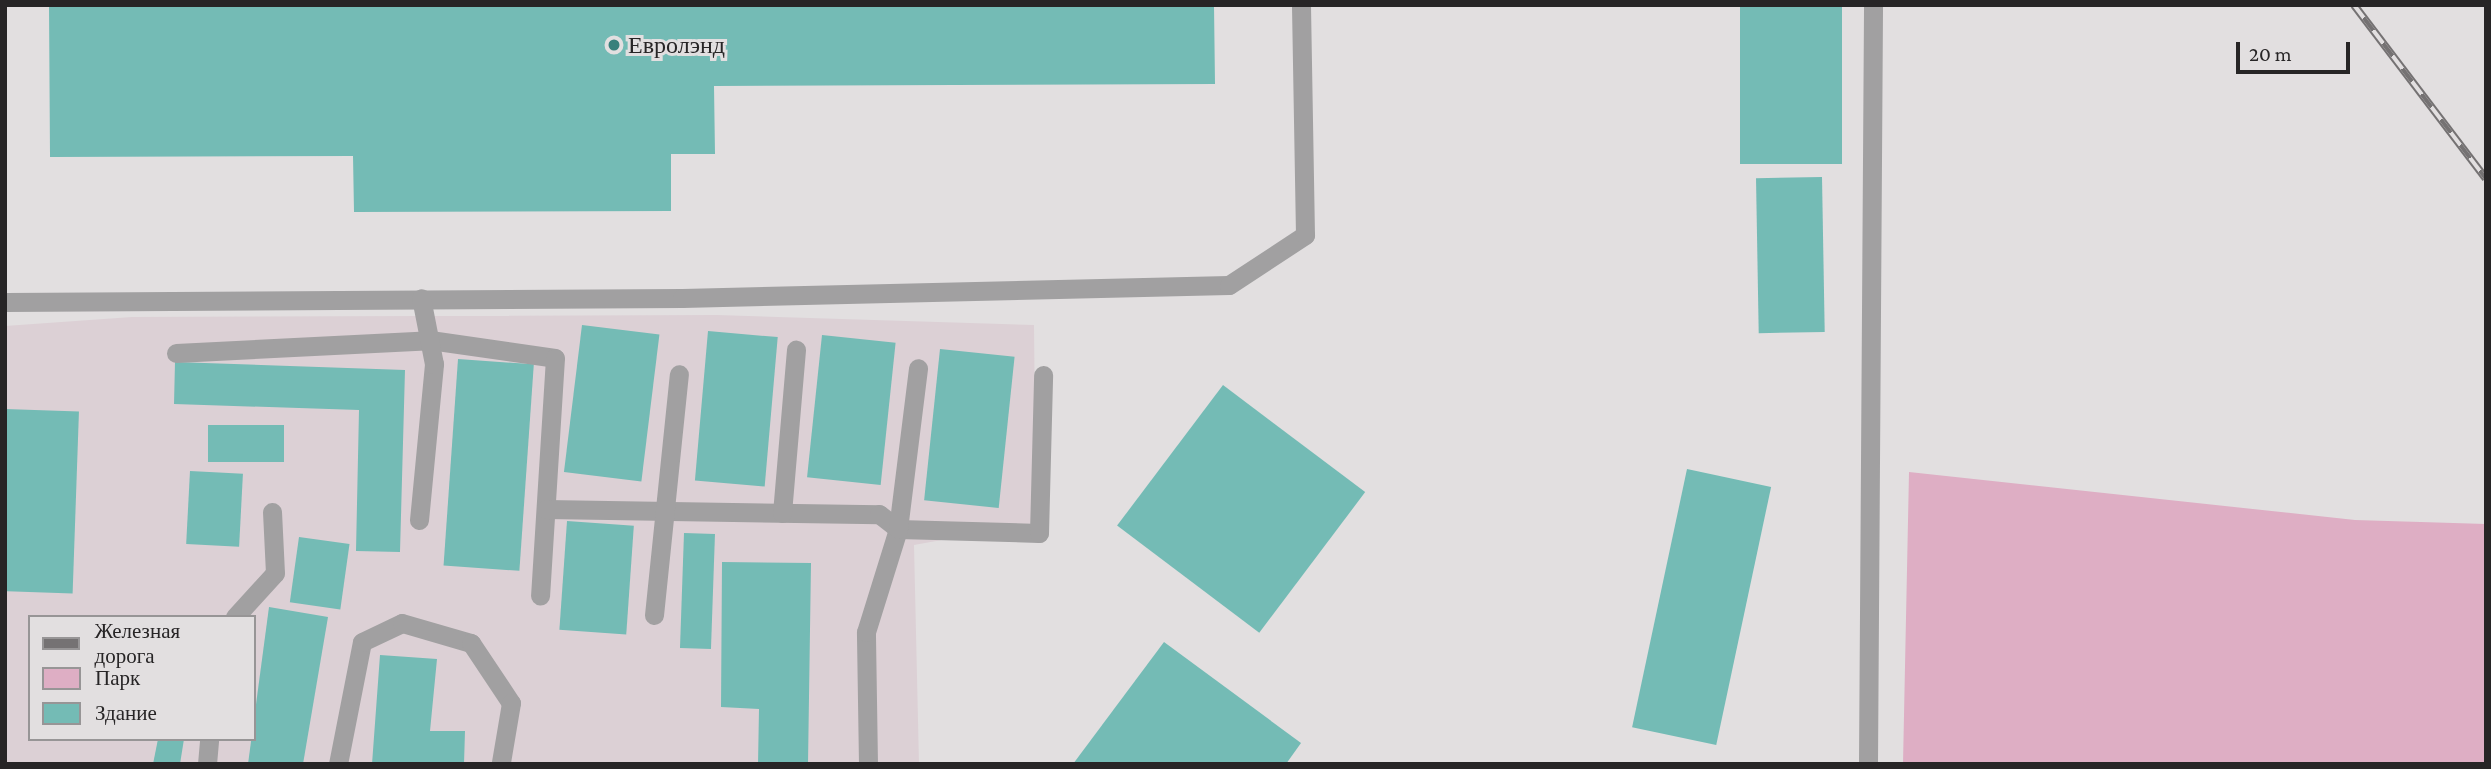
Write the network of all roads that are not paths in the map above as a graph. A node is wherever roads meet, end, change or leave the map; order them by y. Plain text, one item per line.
1 (1301, 5) edge
2 (1873, 5) edge
3 (421, 298) junction
4 (5, 302) edge
5 (430, 340) junction
6 (796, 350) dead end
7 (176, 354) dead end
8 (918, 368) dead end
9 (679, 374) dead end
10 (1043, 375) dead end
11 (545, 509) junction
12 (272, 512) dead end
13 (663, 512) junction
14 (782, 513) junction
15 (419, 520) dead end
16 (898, 529) junction
17 (540, 596) dead end
18 (237, 615) edge
19 (654, 615) dead end
20 (209, 741) edge
21 (501, 762) edge
22 (207, 764) edge
23 (338, 764) edge
24 (868, 764) edge
25 (1868, 764) edge

1 - 3 lane
2 - 25 lane
3 - 4 lane
3 - 5 lane
5 - 7 lane
5 - 11 lane
5 - 15 lane
6 - 14 lane
8 - 16 lane
9 - 13 lane
10 - 16 lane
11 - 13 lane
11 - 17 lane
12 - 18 lane
13 - 14 lane
13 - 19 lane
14 - 16 lane
16 - 24 lane
20 - 22 lane
21 - 23 lane

